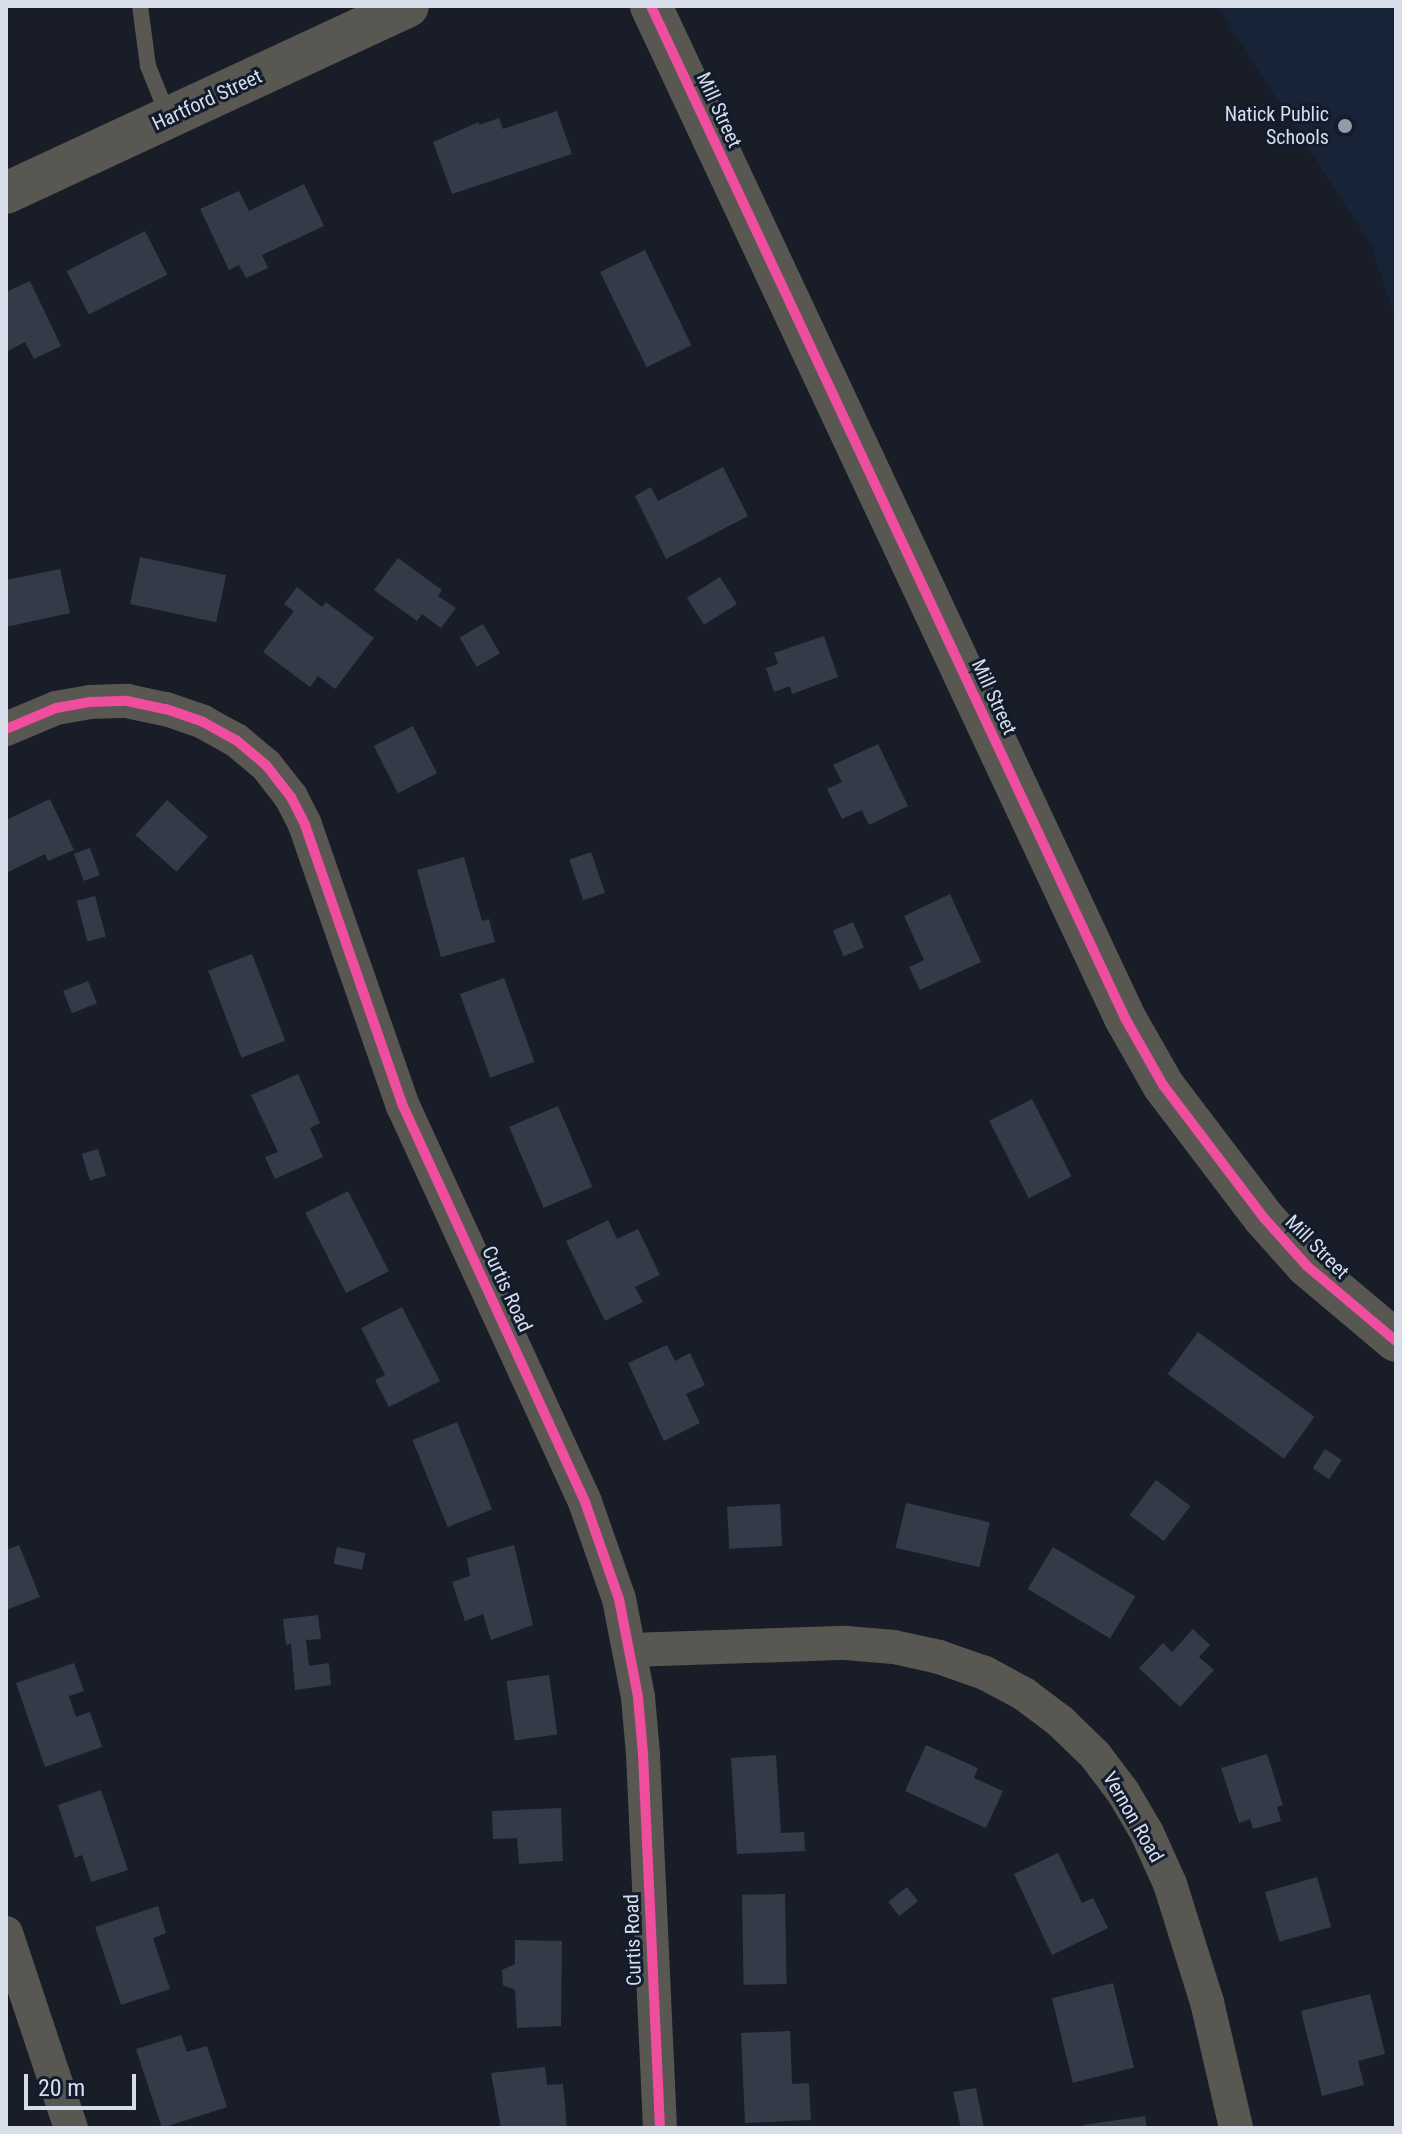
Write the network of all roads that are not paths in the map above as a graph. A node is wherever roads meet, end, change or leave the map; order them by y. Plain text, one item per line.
1 (140, 6) edge
2 (651, 6) edge
3 (387, 10) edge
4 (169, 119) junction
5 (6, 193) edge
6 (6, 729) edge
7 (1396, 1341) edge
8 (630, 1650) junction
9 (6, 1933) edge
10 (71, 2128) edge
11 (660, 2128) edge
12 (1236, 2128) edge

1 - 4 lane
2 - 7 street, Mill Street
3 - 4 street, Hartford Street
4 - 5 street, Hartford Street
6 - 8 street, Curtis Road
8 - 11 street, Curtis Road
8 - 12 street, Vernon Road
9 - 10 street

